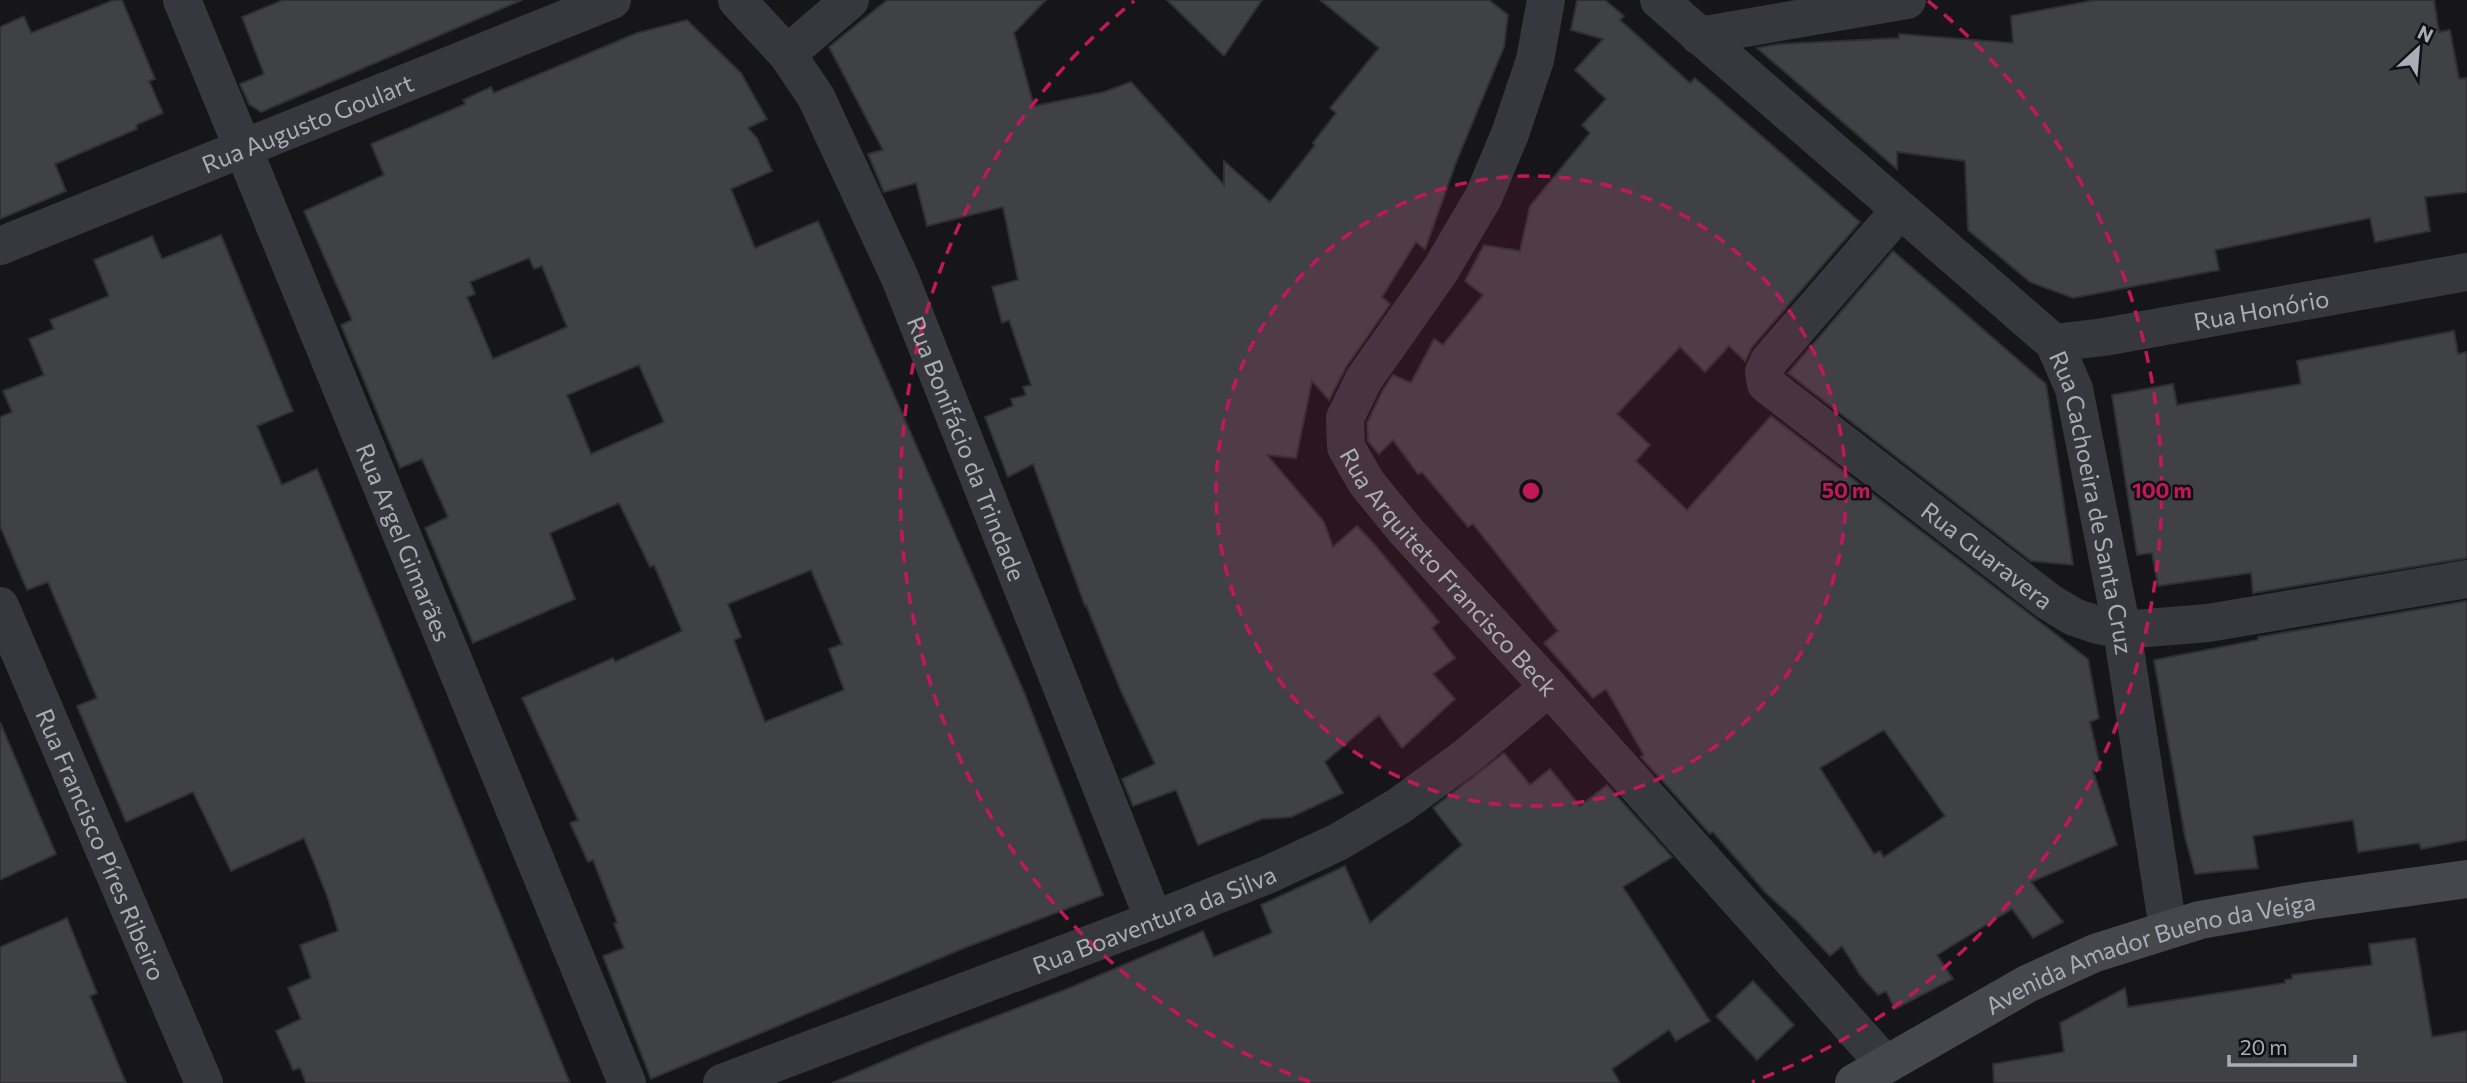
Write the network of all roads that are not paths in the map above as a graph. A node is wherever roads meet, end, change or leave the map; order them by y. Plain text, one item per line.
1 (182, 0) edge
2 (612, 0) edge
3 (737, 0) edge
4 (850, 0) edge
5 (1546, 0) edge
6 (1659, 0) edge
7 (1908, 0) edge
8 (1767, 13) edge
9 (1699, 36) junction
10 (787, 54) junction
11 (242, 149) junction
12 (1900, 211) junction
13 (0, 246) edge
14 (2467, 272) edge
15 (2054, 343) junction
16 (2467, 579) edge
17 (0, 607) edge
18 (2122, 630) junction
19 (1549, 687) junction
20 (2467, 879) edge
21 (1154, 920) junction
22 (2168, 929) junction
23 (1886, 1065) junction
24 (204, 1083) edge
25 (627, 1083) edge
26 (722, 1083) edge
27 (1854, 1083) edge

1 - 11 street, Rua Argel Gimarães
2 - 11 street, Rua Augusto Goulart
3 - 10 street, Rua Bonifácio da Trindade
4 - 10 street
5 - 19 street, Rua Arquiteto Francisco Beck
6 - 9 street, Rua Cachoeira de Santa Cruz
7 - 8 street
8 - 9 street
9 - 12 street, Rua Cachoeira de Santa Cruz
10 - 21 street, Rua Bonifácio da Trindade
11 - 13 street, Rua Augusto Goulart
11 - 25 street, Rua Argel Gimarães
12 - 15 street, Rua Cachoeira de Santa Cruz
12 - 18 street, Rua Guaravera
14 - 15 street, Rua Honório
15 - 18 street, Rua Cachoeira de Santa Cruz
16 - 18 street, Rua Guaravera
17 - 24 street, Rua Francisco Píres Ribeiro
18 - 22 street, Rua Cachoeira de Santa Cruz
19 - 21 street, Rua Boaventura da Silva
19 - 23 street, Rua Arquiteto Francisco Beck
20 - 22 main road, Avenida Amador Bueno da Veiga
21 - 26 street, Rua Boaventura da Silva
22 - 23 main road, Avenida Amador Bueno da Veiga
23 - 27 main road, Avenida Amador Bueno da Veiga

